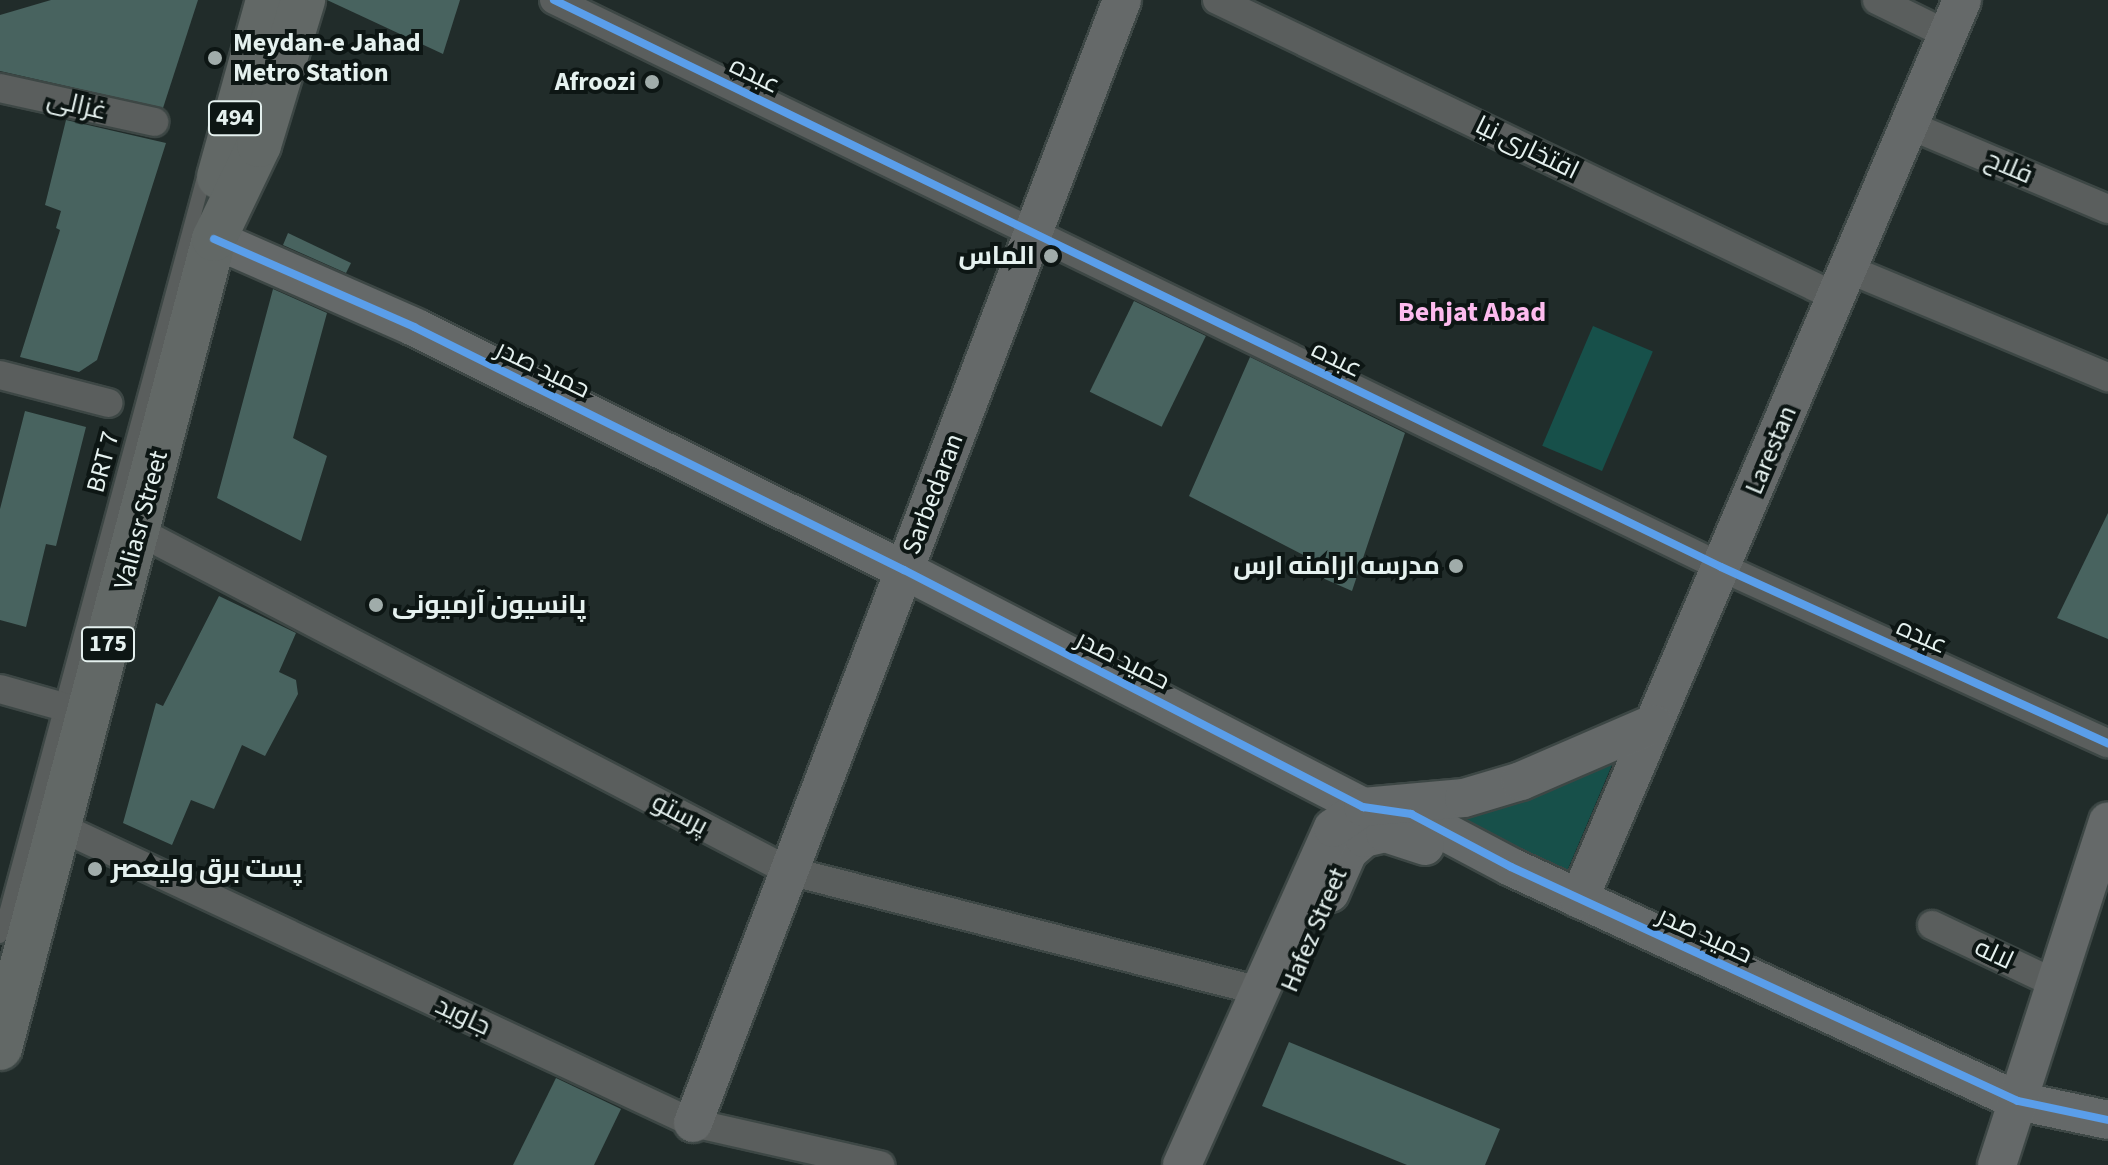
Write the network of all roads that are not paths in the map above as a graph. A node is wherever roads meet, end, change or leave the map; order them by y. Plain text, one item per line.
1 (251, 0) edge
2 (268, 0) edge
3 (303, 0) edge
4 (554, 0) edge
5 (1122, 0) edge
6 (1217, 0) edge
7 (1877, 0) edge
8 (1962, 0) edge
9 (1948, 35) junction
10 (0, 88) edge
11 (154, 122) dead end
12 (1909, 125) junction
13 (2108, 209) edge
14 (1032, 233) junction
15 (214, 239) junction
16 (1842, 283) junction
17 (0, 375) edge
18 (2108, 377) edge
19 (108, 403) dead end
20 (138, 531) junction
21 (1721, 567) junction
22 (904, 570) junction
23 (0, 689) edge
24 (75, 710) junction
25 (1653, 724) junction
26 (2108, 743) edge
27 (1363, 807) junction
28 (2108, 821) edge
29 (60, 827) junction
30 (1511, 867) junction
31 (789, 871) junction
32 (1579, 899) junction
33 (1932, 925) dead end
34 (0, 936) edge
35 (2056, 984) junction
36 (1273, 995) junction
37 (2, 1029) edge
38 (2018, 1101) junction
39 (2108, 1120) edge
40 (693, 1123) junction
41 (880, 1165) edge
42 (1182, 1165) edge
43 (1205, 1165) edge
44 (1997, 1165) edge

1 - 24 lane, BRT 7
2 - 15 main road, 494
3 - 15 main road, Valiasr Street / 175
4 - 14 street, عبده
5 - 14 street, Sarbedaran
6 - 16 street, افتخاری نیا
7 - 9 street
8 - 9 street, Larestan
9 - 12 street, Larestan
10 - 11 street, غزالی
12 - 13 street, فلاح
12 - 16 street, Larestan
14 - 21 street, عبده
14 - 22 street, Sarbedaran
15 - 20 main road, Valiasr Street / 175
15 - 22 street, حمید صدر
16 - 18 street, افتخاری نیا
16 - 21 street, Larestan
17 - 19 street
20 - 24 main road, Valiasr Street / 175
20 - 31 street, پرستو
21 - 25 street, Larestan
21 - 26 street, عبده
22 - 27 street, حمید صدر
22 - 31 street, Sarbedaran
23 - 24 street
24 - 29 main road, Valiasr Street / 175
24 - 34 lane, BRT 7
25 - 27 street
25 - 32 street, Larestan
27 - 30 street, حمید صدر
27 - 36 street, Hafez Street
28 - 35 street
29 - 37 main road, Valiasr Street / 175
29 - 40 street, جاوید
30 - 32 street, حمید صدر
30 - 36 street, Hafez Street
31 - 36 street, پرستو
31 - 40 street, Sarbedaran
32 - 38 street, حمید صدر
33 - 35 street, لاله
35 - 38 street
36 - 42 street, Hafez Street
36 - 43 street, Hafez Street
38 - 39 street, حمید صدر
38 - 44 street
40 - 41 street, جاوید

